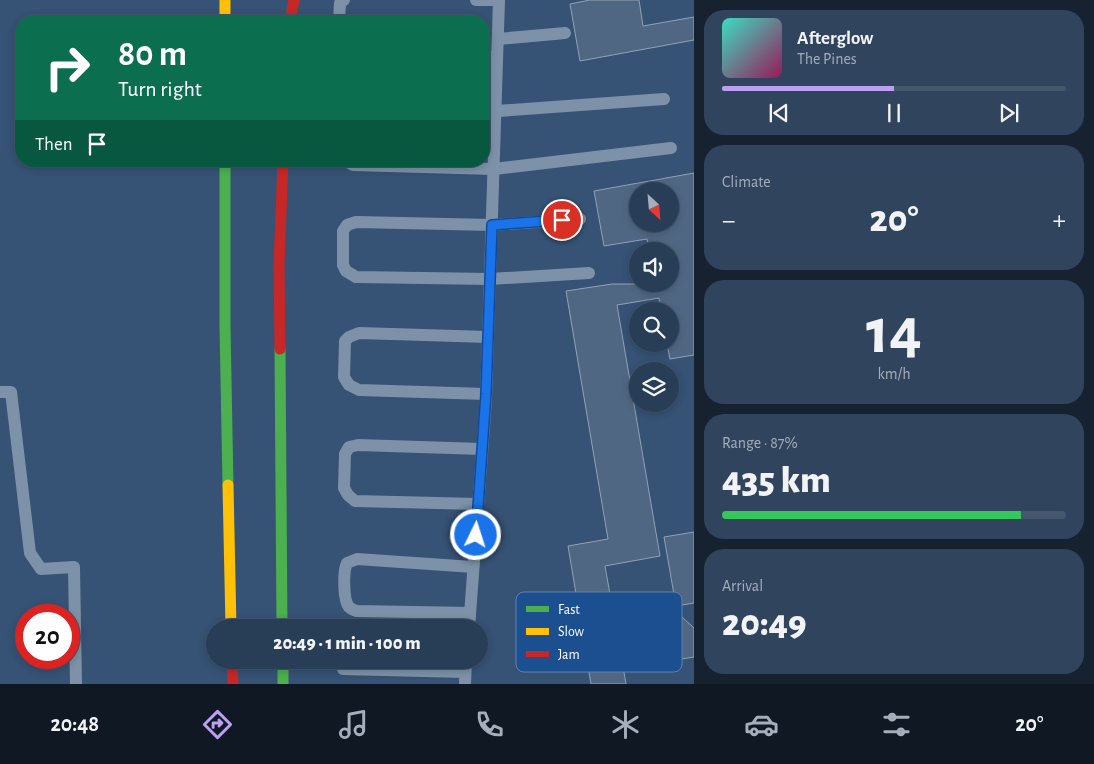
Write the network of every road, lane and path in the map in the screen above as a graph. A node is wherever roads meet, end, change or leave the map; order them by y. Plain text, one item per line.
1 (224, 0) edge
2 (294, 0) edge
3 (344, 0) edge
4 (476, 0) edge
5 (499, 0) edge
6 (224, 15) edge
7 (291, 15) edge
8 (339, 15) edge
9 (565, 33) dead end
10 (498, 38) junction
11 (490, 57) edge
12 (497, 57) junction
13 (664, 98) dead end
14 (490, 112) edge
15 (671, 148) dead end
16 (225, 167) edge
17 (283, 167) edge
18 (423, 167) edge
19 (494, 169) junction
20 (580, 219) dead end
21 (492, 225) junction
22 (589, 272) dead end
23 (490, 279) junction
24 (488, 337) junction
25 (6, 392) edge
26 (486, 394) junction
27 (482, 448) junction
28 (478, 504) junction
29 (473, 566) junction
30 (470, 613) junction
31 (232, 619) edge
32 (282, 619) edge
33 (470, 619) edge
34 (232, 669) edge
35 (282, 669) edge
36 (343, 669) dead end
37 (465, 672) edge
38 (76, 684) edge
39 (233, 684) edge
40 (283, 684) edge

1 - 6 main road
2 - 7 main road
3 - 8 lane
4 - 5 lane
5 - 10 lane
9 - 10 lane
10 - 12 lane
11 - 12 lane
12 - 14 lane
13 - 14 lane
14 - 19 lane
15 - 19 lane
16 - 31 main road
17 - 32 main road
18 - 19 lane
19 - 21 lane
20 - 21 lane
21 - 23 lane
21 - 23 lane
22 - 23 lane
23 - 24 lane
24 - 26 lane
24 - 26 lane
25 - 38 lane
26 - 27 lane
27 - 28 lane
27 - 28 lane
28 - 29 lane
29 - 30 lane
29 - 30 lane
30 - 33 lane
34 - 39 main road
35 - 40 main road
36 - 37 lane

